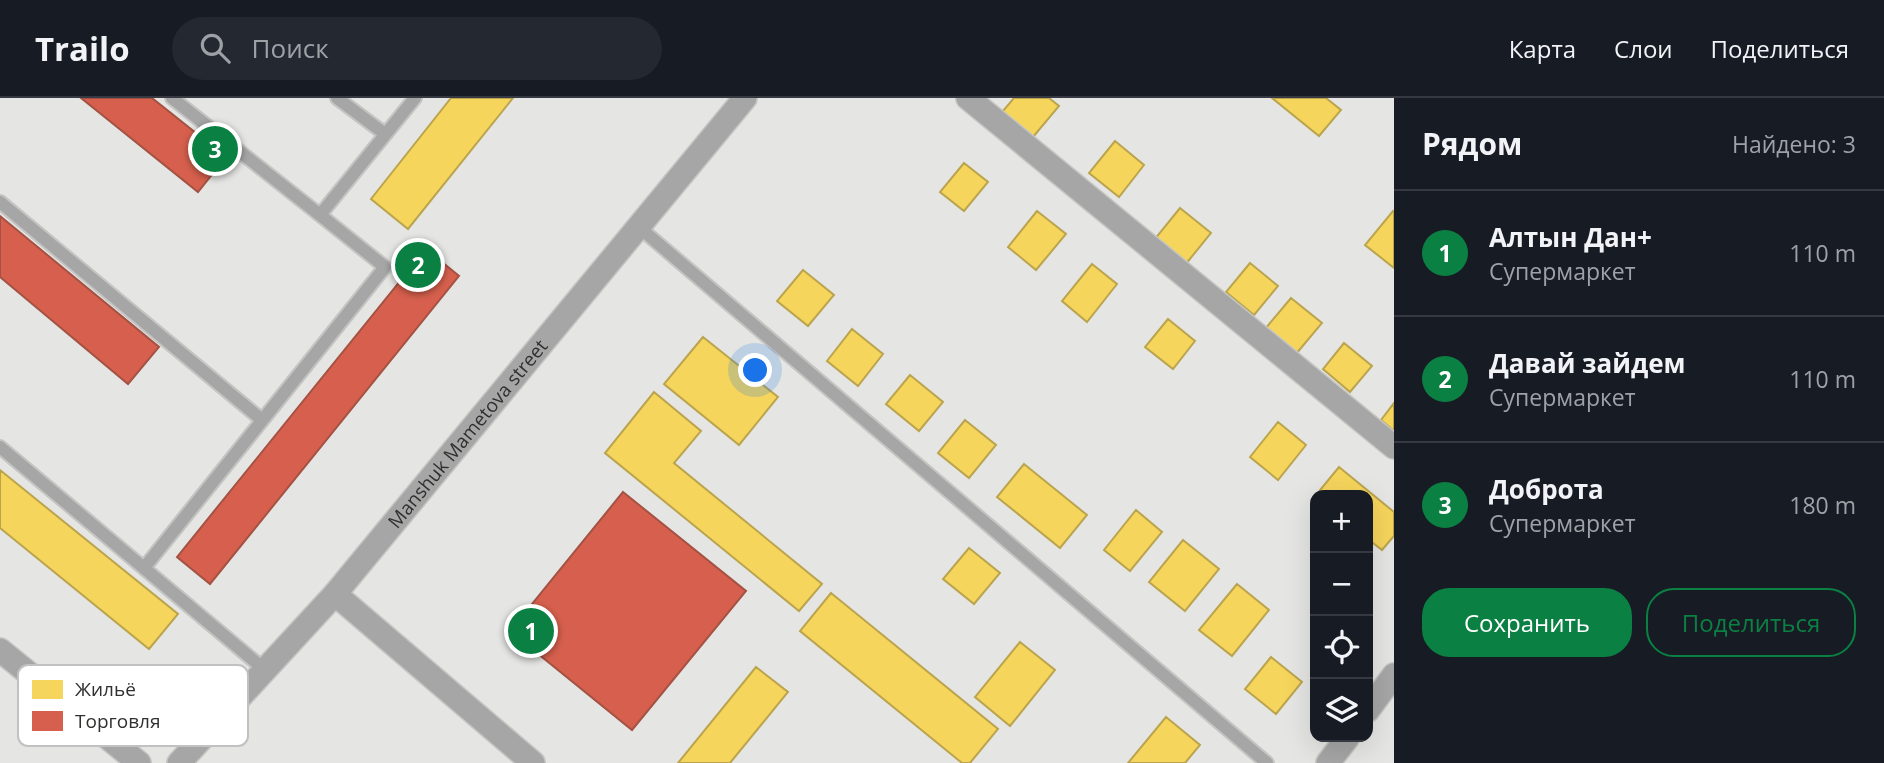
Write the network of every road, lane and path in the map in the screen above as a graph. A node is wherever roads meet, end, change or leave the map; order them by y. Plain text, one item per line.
1 (172, 98) edge
2 (337, 98) edge
3 (415, 98) edge
4 (745, 98) edge
5 (968, 98) edge
6 (384, 134) junction
7 (0, 202) edge
8 (320, 215) junction
9 (640, 228) junction
10 (262, 420) junction
11 (0, 447) edge
12 (1394, 447) edge
13 (144, 568) junction
14 (335, 594) junction
15 (0, 650) edge
16 (18, 665) edge
17 (265, 670) junction
18 (1394, 675) edge
19 (248, 688) edge
20 (1373, 703) edge
21 (1344, 742) edge
22 (118, 746) edge
23 (195, 746) edge
24 (139, 763) edge
25 (179, 763) edge
26 (533, 763) edge
27 (1267, 763) edge
28 (1328, 763) edge

1 - 8 lane
2 - 6 lane
3 - 6 lane
4 - 9 street, Manshuk Mametova street
5 - 12 street
6 - 8 lane
7 - 10 lane
8 - 10 lane
9 - 14 street, Manshuk Mametova street
9 - 27 lane
10 - 13 lane
11 - 13 lane
13 - 17 lane
14 - 17 street, Manshuk Mametova street
14 - 26 street
15 - 16 street
17 - 19 street, Manshuk Mametova street
18 - 20 street
21 - 28 street
22 - 24 street
23 - 25 street, Manshuk Mametova street

